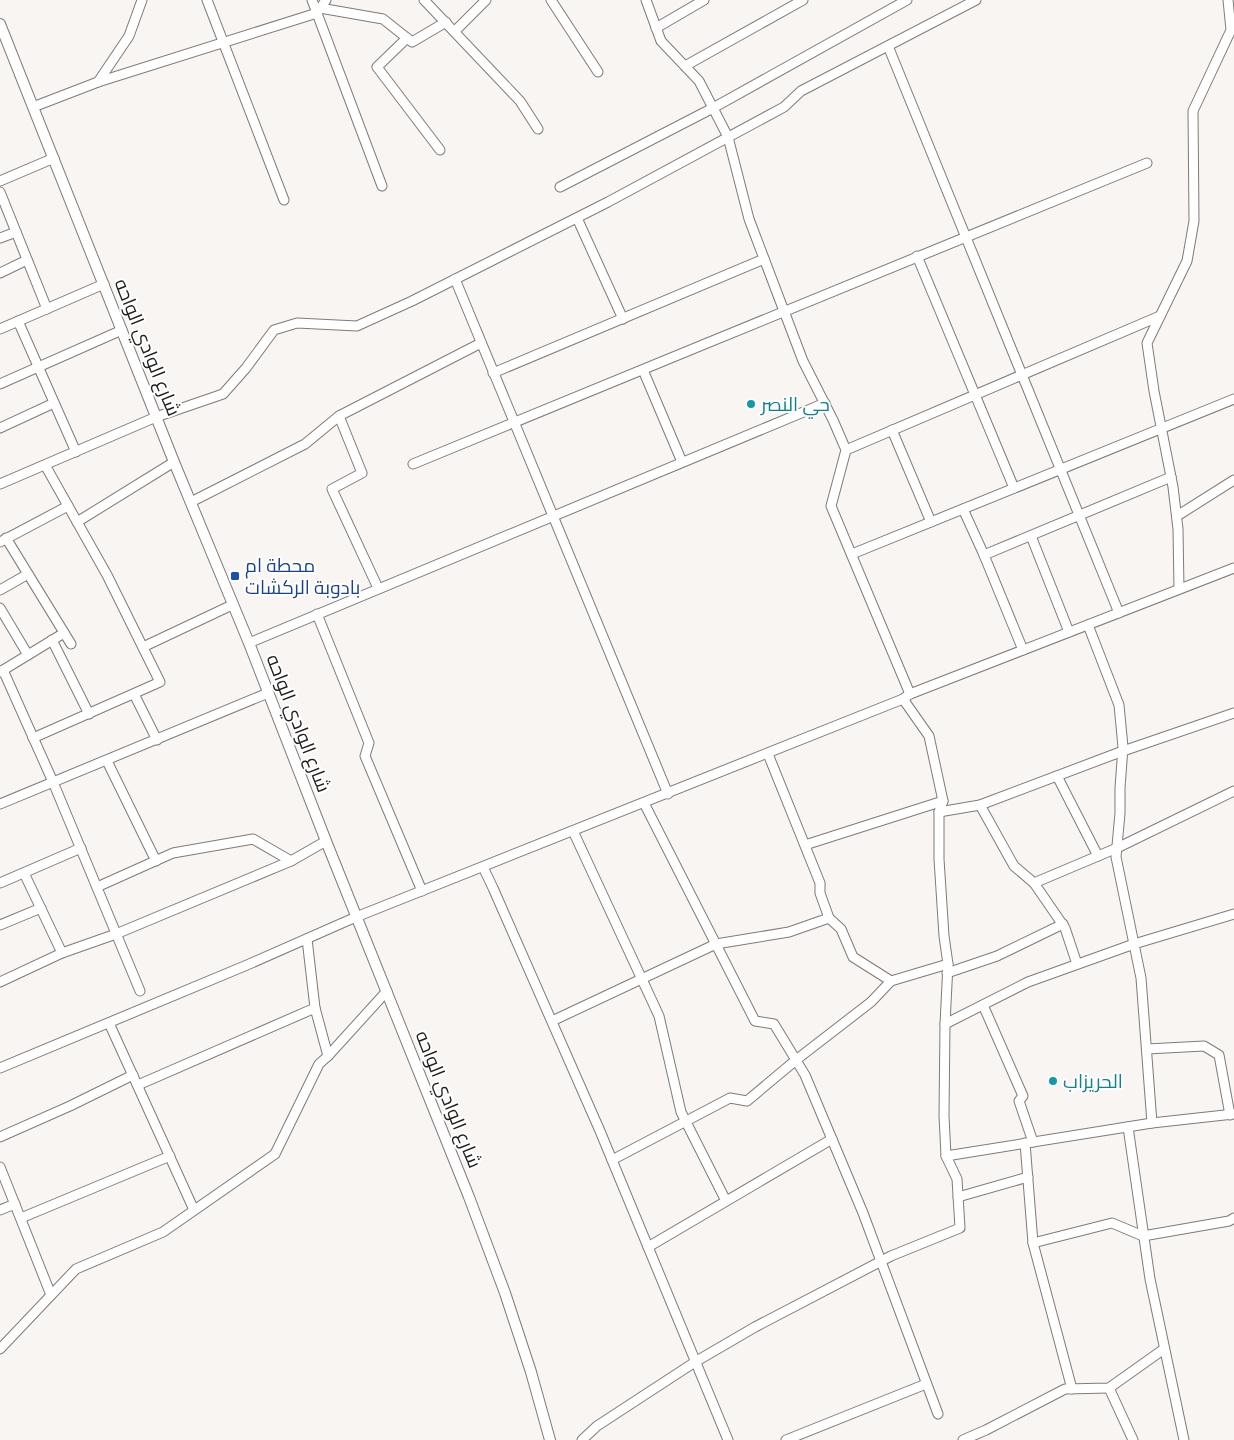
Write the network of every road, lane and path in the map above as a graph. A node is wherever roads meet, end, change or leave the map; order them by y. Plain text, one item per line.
1 (142, 0) edge
2 (207, 0) edge
3 (312, 0) edge
4 (326, 0) edge
5 (424, 0) edge
6 (486, 0) edge
7 (551, 0) edge
8 (646, 0) edge
9 (704, 0) edge
10 (803, 0) edge
11 (907, 0) edge
12 (976, 0) edge
13 (1228, 0) edge
14 (318, 11) junction
15 (446, 22) junction
16 (656, 28) junction
17 (1, 30) edge
18 (455, 31) junction
19 (407, 38) junction
20 (224, 42) junction
21 (888, 46) junction
22 (685, 66) junction
23 (598, 72) dead end
24 (98, 82) junction
25 (33, 107) junction
26 (713, 108) junction
27 (538, 129) dead end
28 (728, 137) junction
29 (440, 150) dead end
30 (54, 158) junction
31 (1146, 163) dead end
32 (0, 181) edge
33 (382, 186) dead end
34 (560, 187) dead end
35 (0, 192) edge
36 (284, 200) dead end
37 (577, 218) junction
38 (16, 232) junction
39 (965, 236) junction
40 (0, 238) edge
41 (917, 256) junction
42 (764, 259) junction
43 (27, 260) junction
44 (0, 273) edge
45 (454, 280) junction
46 (104, 284) junction
47 (47, 309) junction
48 (784, 312) junction
49 (1160, 316) junction
50 (623, 319) junction
51 (18, 321) junction
52 (0, 329) edge
53 (122, 330) junction
54 (481, 343) junction
55 (38, 367) junction
56 (643, 370) junction
57 (494, 373) junction
58 (1022, 375) junction
59 (0, 384) edge
60 (975, 395) junction
61 (1234, 398) edge
62 (54, 403) junction
63 (825, 403) junction
64 (339, 416) junction
65 (156, 417) junction
66 (514, 422) junction
67 (0, 428) edge
68 (1162, 429) junction
69 (892, 430) junction
70 (846, 450) junction
71 (76, 452) junction
72 (174, 462) junction
73 (682, 462) junction
74 (413, 464) dead end
75 (45, 465) junction
76 (1060, 470) junction
77 (1171, 477) junction
78 (1234, 480) edge
79 (0, 484) edge
80 (1014, 488) junction
81 (191, 502) junction
82 (68, 506) junction
83 (963, 509) junction
84 (553, 516) junction
85 (1079, 516) junction
86 (1177, 516) junction
87 (77, 522) junction
88 (931, 522) junction
89 (1031, 536) junction
90 (3, 540) edge
91 (852, 554) junction
92 (984, 555) junction
93 (1234, 568) edge
94 (28, 574) junction
95 (378, 588) junction
96 (1180, 589) junction
97 (0, 590) edge
98 (232, 605) junction
99 (0, 608) edge
100 (1119, 613) junction
101 (317, 614) junction
102 (1088, 625) junction
103 (1069, 632) junction
104 (64, 633) junction
105 (52, 640) junction
106 (249, 643) junction
107 (71, 644) dead end
108 (143, 647) junction
109 (1023, 650) junction
110 (28, 655) junction
111 (1, 671) edge
112 (268, 693) junction
113 (134, 694) junction
114 (907, 696) junction
115 (1234, 713) edge
116 (89, 714) junction
117 (34, 738) junction
118 (157, 740) junction
119 (1123, 751) junction
120 (768, 754) junction
121 (107, 760) junction
122 (1057, 776) junction
123 (53, 782) junction
124 (1234, 791) edge
125 (668, 794) junction
126 (943, 801) junction
127 (644, 803) junction
128 (0, 804) edge
129 (980, 805) junction
130 (939, 812) junction
131 (573, 832) junction
132 (326, 841) junction
133 (805, 845) junction
134 (80, 848) junction
135 (1117, 848) junction
136 (1098, 856) junction
137 (156, 861) junction
138 (291, 861) junction
139 (483, 868) junction
140 (24, 873) junction
141 (1034, 882) junction
142 (0, 883) edge
143 (97, 887) junction
144 (422, 892) junction
145 (41, 908) junction
146 (1234, 914) edge
147 (356, 917) junction
148 (829, 918) junction
149 (1063, 924) junction
150 (0, 925) edge
151 (116, 934) junction
152 (307, 940) junction
153 (716, 944) junction
154 (1134, 944) junction
155 (62, 953) junction
156 (948, 964) junction
157 (1077, 964) junction
158 (947, 973) junction
159 (642, 979) junction
160 (891, 981) junction
161 (0, 982) edge
162 (140, 991) dead end
163 (387, 991) junction
164 (983, 1005) junction
165 (315, 1008) junction
166 (552, 1021) junction
167 (110, 1023) junction
168 (945, 1024) junction
169 (1147, 1049) junction
170 (328, 1056) junction
171 (796, 1060) junction
172 (0, 1068) edge
173 (133, 1075) junction
174 (138, 1085) junction
175 (1232, 1114) edge
176 (686, 1121) junction
177 (1152, 1123) junction
178 (1128, 1127) junction
179 (0, 1137) edge
180 (832, 1140) junction
181 (1029, 1143) junction
182 (170, 1156) junction
183 (946, 1156) junction
184 (612, 1160) junction
185 (0, 1167) edge
186 (1028, 1177) junction
187 (958, 1197) junction
188 (726, 1202) junction
189 (15, 1204) junction
190 (0, 1210) edge
191 (194, 1210) junction
192 (21, 1218) junction
193 (1234, 1218) edge
194 (1143, 1236) junction
195 (1033, 1243) junction
196 (648, 1247) junction
197 (880, 1261) junction
198 (51, 1296) junction
199 (0, 1349) edge
200 (1164, 1349) junction
201 (695, 1362) junction
202 (926, 1384) junction
203 (1072, 1388) junction
204 (1109, 1388) junction
205 (938, 1414) dead end
206 (550, 1440) edge
207 (582, 1440) edge
208 (728, 1440) edge
209 (786, 1440) edge
210 (963, 1440) edge
211 (1133, 1440) edge
212 (1184, 1440) edge

1 - 24 street
2 - 20 street
3 - 14 street
4 - 14 street
5 - 15 street
6 - 18 street
7 - 23 street
8 - 16 street
9 - 16 street
10 - 22 street
11 - 26 street
12 - 21 street
13 - 49 street
14 - 19 street
14 - 20 street
14 - 33 street
15 - 18 street
15 - 19 street
16 - 22 street
17 - 25 main road, شارع الوادي الواحه
18 - 27 street
19 - 29 street
20 - 24 street
20 - 36 street
21 - 28 street
21 - 39 street
22 - 26 street
24 - 25 street
25 - 30 main road, شارع الوادي الواحه
26 - 28 street
26 - 34 street
28 - 37 street
28 - 42 street
30 - 32 street
30 - 46 main road, شارع الوادي الواحه
31 - 39 street
35 - 38 street
37 - 45 street
37 - 50 street
38 - 40 street
38 - 43 street
39 - 41 street
39 - 58 street
41 - 48 street
41 - 60 street
42 - 48 street
42 - 50 street
43 - 44 street
43 - 47 street
45 - 54 street
45 - 65 street
46 - 47 street
46 - 53 main road, شارع الوادي الواحه
47 - 51 street
48 - 56 street
48 - 63 street
49 - 58 street
49 - 68 street
50 - 57 street
51 - 52 street
51 - 55 street
53 - 55 street
53 - 65 main road, شارع الوادي الواحه
54 - 57 street
54 - 64 street
55 - 59 street
55 - 62 street
56 - 66 street
56 - 73 street
57 - 66 street
58 - 60 street
58 - 76 street
60 - 69 street
60 - 80 street
61 - 68 street
62 - 67 street
62 - 71 street
63 - 70 street
63 - 73 street
64 - 81 street
64 - 95 street
65 - 71 street
65 - 72 main road, شارع الوادي الواحه
66 - 74 street
66 - 84 street
68 - 76 street
68 - 77 street
69 - 70 street
69 - 88 street
70 - 91 street
71 - 75 street
72 - 81 main road, شارع الوادي الواحه
72 - 87 street
73 - 84 street
75 - 79 street
75 - 82 street
76 - 80 street
76 - 85 street
77 - 85 street
77 - 86 street
78 - 86 street
80 - 83 street
81 - 98 main road, شارع الوادي الواحه
82 - 87 street
82 - 90 street
83 - 88 street
83 - 92 street
84 - 95 street
84 - 125 street
85 - 89 street
85 - 100 street
86 - 96 street
87 - 108 street
88 - 91 street
89 - 92 street
89 - 103 street
90 - 94 street
91 - 114 street
92 - 109 street
93 - 96 street
94 - 97 street
94 - 104 street
95 - 101 street
96 - 100 street
98 - 106 main road, شارع الوادي الواحه
98 - 108 street
99 - 110 street
100 - 102 street
101 - 106 street
101 - 144 street
102 - 103 street
102 - 119 street
103 - 109 street
104 - 105 street
104 - 107 street
105 - 110 street
105 - 116 street
106 - 112 main road, شارع الوادي الواحه
108 - 113 street
109 - 114 street
110 - 111 street
111 - 117 street
112 - 118 street
112 - 132 main road, شارع الوادي الواحه
113 - 116 street
113 - 118 street
114 - 120 street
114 - 126 street
115 - 119 street
116 - 117 street
117 - 123 street
118 - 121 street
119 - 122 street
119 - 135 street
120 - 125 street
120 - 133 street
121 - 123 street
121 - 137 street
122 - 129 street
122 - 136 street
123 - 128 street
123 - 134 street
124 - 135 street
125 - 127 street
126 - 130 street
126 - 133 street
127 - 131 street
127 - 153 street
129 - 130 street
129 - 141 street
130 - 156 street
131 - 139 street
131 - 159 street
132 - 138 street
132 - 147 main road, شارع الوادي الواحه
133 - 148 street
134 - 140 street
134 - 143 street
135 - 136 street
135 - 154 street
136 - 141 street
137 - 138 street
137 - 143 street
138 - 151 street
139 - 144 street
139 - 166 street
140 - 142 street
140 - 145 street
141 - 149 street
143 - 151 street
144 - 147 street
145 - 150 street
145 - 155 street
146 - 154 street
147 - 152 street
147 - 163 main road, شارع الوادي الواحه
148 - 153 street
148 - 160 street
149 - 157 street
149 - 158 street
151 - 155 street
151 - 162 street
152 - 165 street
152 - 167 street
153 - 159 street
153 - 171 street
154 - 157 street
154 - 169 street
155 - 161 street
156 - 158 street
156 - 160 street
157 - 164 street
158 - 168 street
159 - 166 street
159 - 176 street
160 - 171 street
163 - 170 street
163 - 206 main road, شارع الوادي الواحه
164 - 168 street
164 - 181 street
165 - 170 street
165 - 174 street
166 - 184 street
167 - 172 street
167 - 173 street
168 - 183 street
169 - 175 street
169 - 177 street
170 - 191 street
171 - 176 street
171 - 180 street
173 - 174 street
173 - 179 street
174 - 182 street
175 - 177 street
176 - 184 street
176 - 188 street
177 - 178 street
178 - 181 street
178 - 194 street
180 - 188 street
180 - 197 street
181 - 183 street
181 - 186 street
182 - 191 street
182 - 192 street
183 - 187 street
184 - 196 street
185 - 189 street
186 - 187 street
186 - 195 street
187 - 197 street
188 - 196 street
189 - 190 street
189 - 192 street
191 - 198 street
192 - 198 street
193 - 194 street
194 - 195 street
194 - 200 street
195 - 203 street
196 - 201 street
197 - 201 street
197 - 202 street
198 - 199 street
200 - 204 street
200 - 212 street
201 - 207 street
201 - 208 street
202 - 205 street
202 - 209 street
203 - 204 street
203 - 210 street
204 - 211 street

